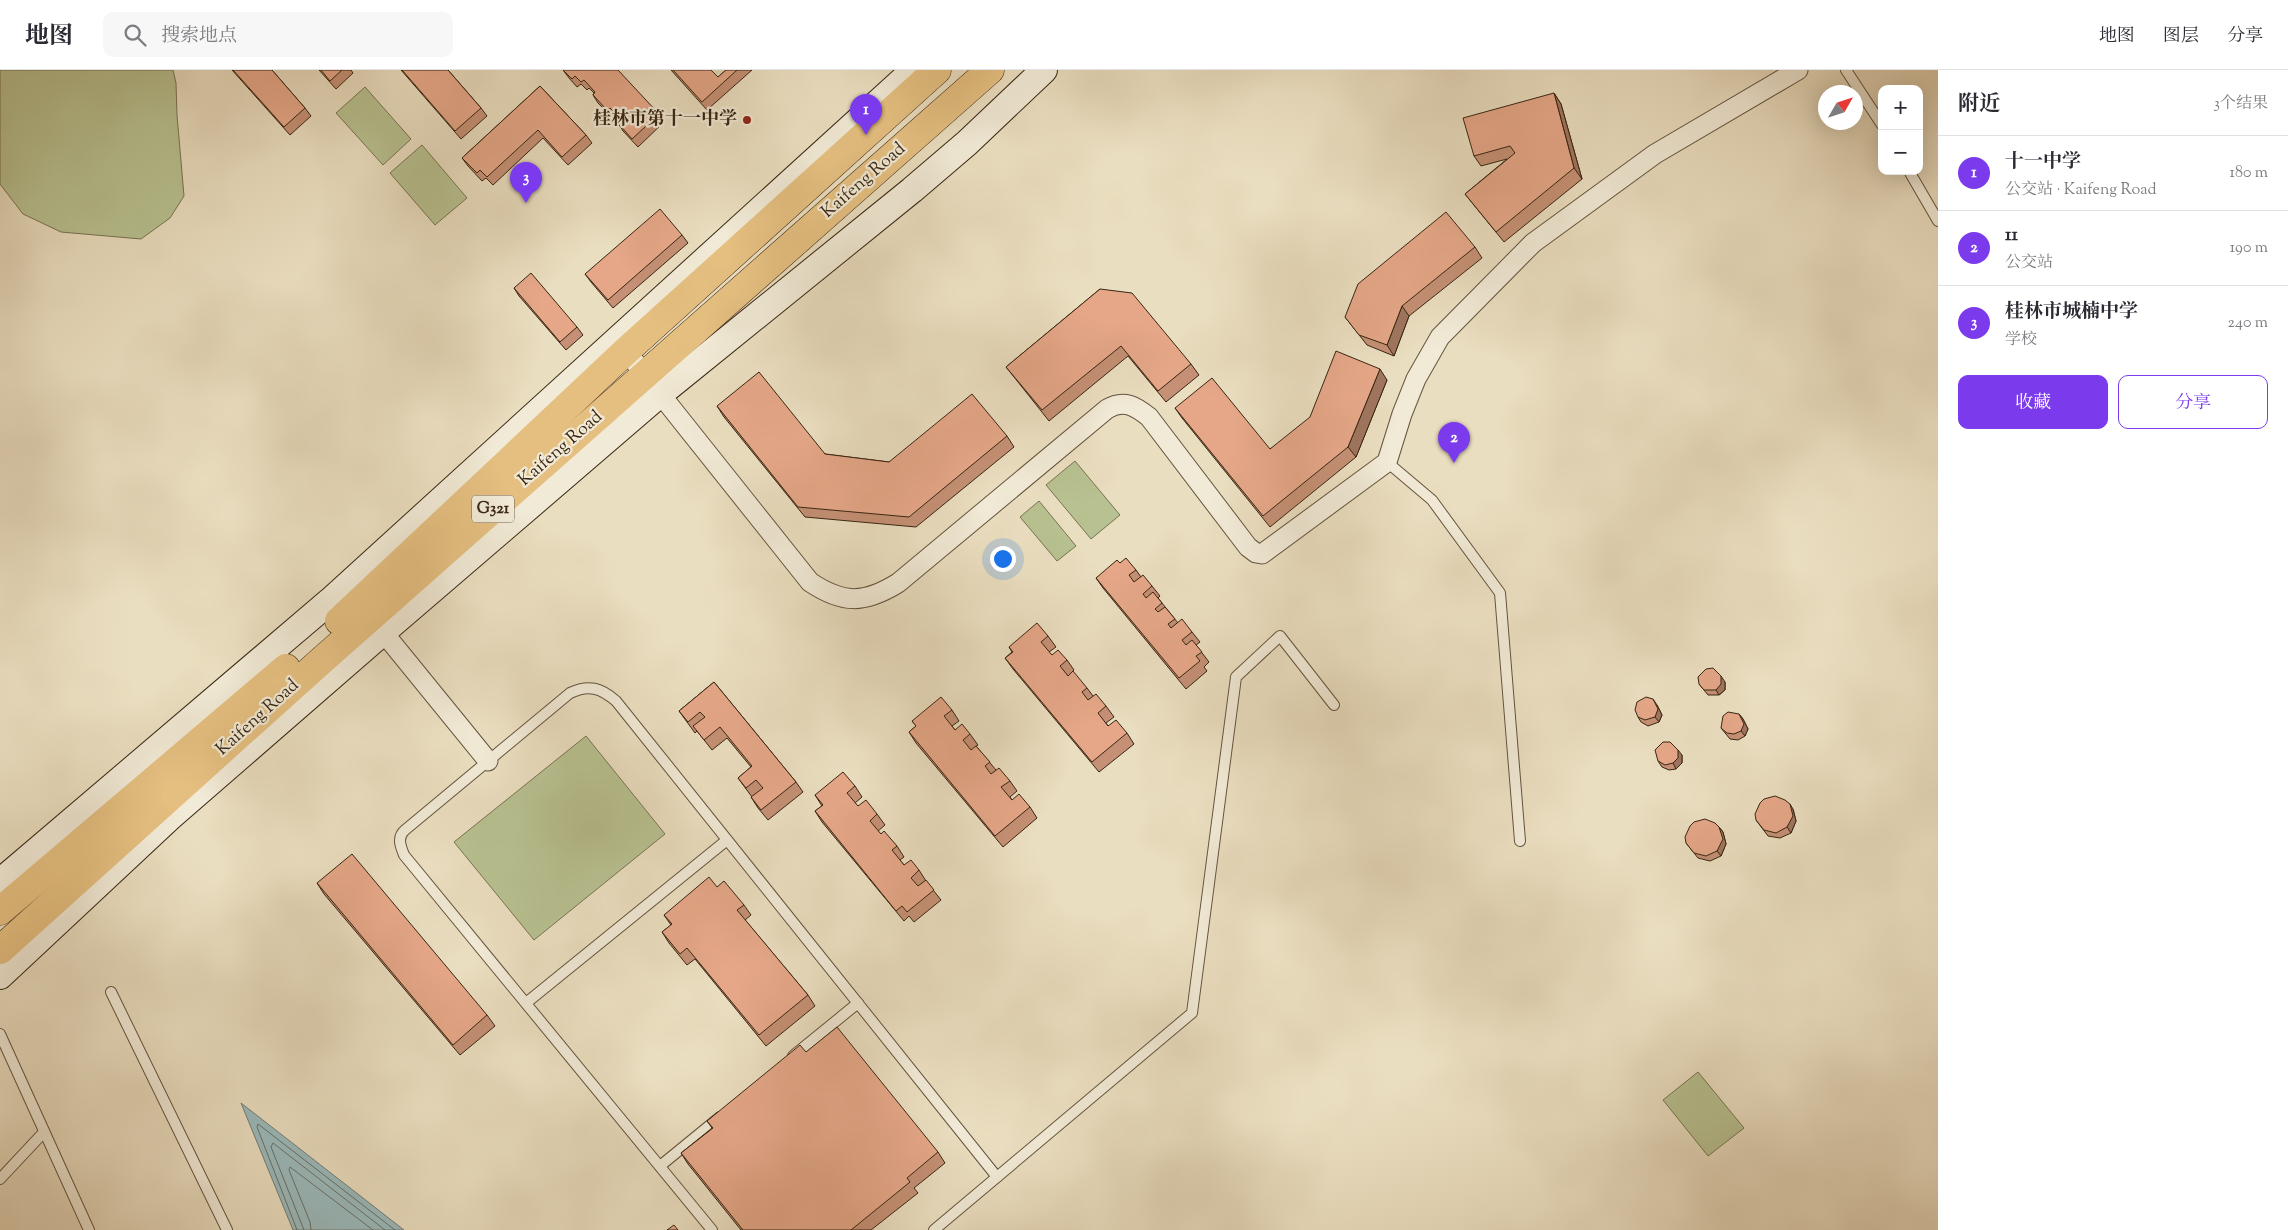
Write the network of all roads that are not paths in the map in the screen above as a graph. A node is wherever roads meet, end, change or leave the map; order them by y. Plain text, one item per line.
1 (914, 70) edge
2 (937, 70) edge
3 (990, 70) edge
4 (1044, 70) edge
5 (1798, 70) edge
6 (1846, 70) edge
7 (1878, 119) edge
8 (1911, 175) edge
9 (1938, 221) edge
10 (626, 351) junction
11 (653, 384) junction
12 (1387, 462) junction
13 (382, 632) junction
14 (1334, 705) dead end
15 (488, 761) junction
16 (727, 840) junction
17 (1520, 841) dead end
18 (0, 882) edge
19 (0, 911) edge
20 (0, 950) edge
21 (0, 976) edge
22 (111, 992) dead end
23 (526, 1003) junction
24 (858, 1003) junction
25 (0, 1034) edge
26 (782, 1066) edge
27 (728, 1110) edge
28 (44, 1132) junction
29 (660, 1166) junction
30 (997, 1177) junction
31 (0, 1179) edge
32 (89, 1230) edge
33 (227, 1230) edge
34 (712, 1230) edge
35 (934, 1230) edge

1 - 18 street
2 - 10 highway, Kaifeng Road / G321
3 - 11 highway, Kaifeng Road / G321
4 - 11 street
5 - 12 street
6 - 7 lane
8 - 9 lane
10 - 11 street
10 - 19 highway, Kaifeng Road / G321
11 - 12 street
11 - 13 street
11 - 20 highway, Kaifeng Road / G321
12 - 17 lane
13 - 15 street
13 - 21 street
14 - 30 lane
15 - 16 lane
15 - 23 lane
16 - 23 lane
16 - 24 lane
22 - 33 lane
23 - 29 lane
24 - 26 lane
24 - 30 lane
25 - 28 lane
27 - 29 lane
28 - 31 lane
28 - 32 lane
29 - 34 lane
30 - 35 lane

